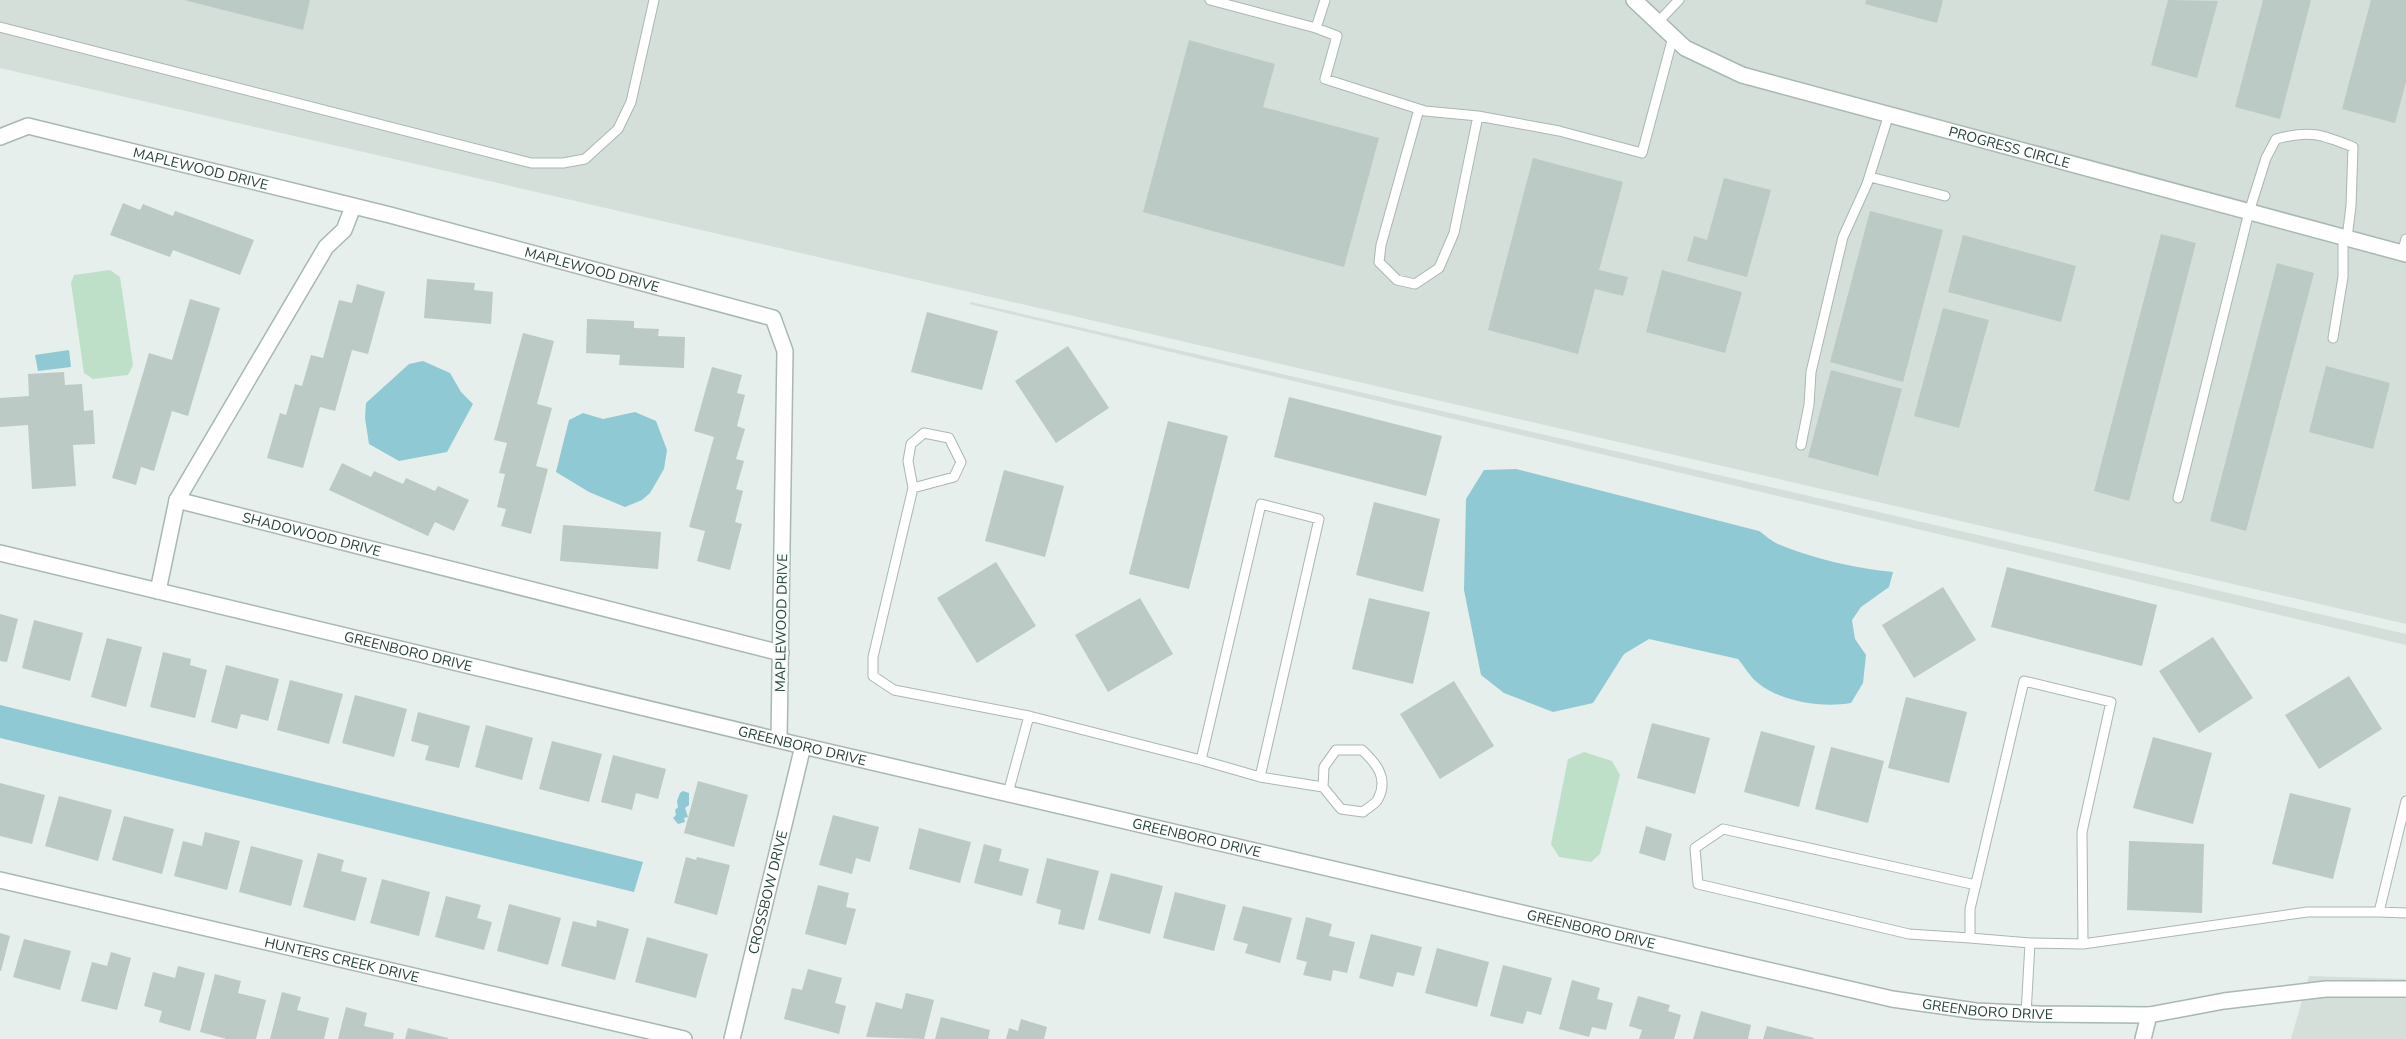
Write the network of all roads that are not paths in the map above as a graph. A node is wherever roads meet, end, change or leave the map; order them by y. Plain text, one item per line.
1 (654, 0) edge
2 (1210, 0) edge
3 (1325, 0) edge
4 (1634, 0) edge
5 (1679, 0) edge
6 (1658, 22) junction
7 (0, 27) edge
8 (1316, 28) junction
9 (1673, 37) junction
10 (1419, 109) junction
11 (1889, 114) junction
12 (1478, 116) junction
13 (0, 137) edge
14 (1870, 177) junction
15 (1945, 196) dead end
16 (353, 207) junction
17 (2250, 212) junction
18 (2345, 237) junction
19 (2405, 248) edge
20 (2333, 338) dead end
21 (1801, 445) dead end
22 (913, 488) junction
23 (2178, 498) dead end
24 (177, 500) junction
25 (0, 554) edge
26 (158, 591) junction
27 (781, 653) junction
28 (1029, 716) junction
29 (779, 740) junction
30 (803, 746) junction
31 (1200, 760) junction
32 (1260, 776) junction
33 (1323, 787) junction
34 (1008, 793) junction
35 (2406, 801) edge
36 (0, 880) edge
37 (1976, 885) junction
38 (2379, 912) junction
39 (2406, 914) edge
40 (1970, 938) junction
41 (2030, 943) junction
42 (2084, 944) junction
43 (2406, 989) edge
44 (2026, 1014) junction
45 (2149, 1015) junction
46 (684, 1039) edge
47 (732, 1039) edge
48 (2144, 1039) edge

1 - 7 lane
2 - 8 lane
3 - 8 lane
4 - 6 street, PROGRESS CIRCLE
5 - 6 lane
6 - 9 street, PROGRESS CIRCLE
8 - 10 lane
9 - 11 street, PROGRESS CIRCLE
9 - 12 lane
10 - 12 lane
10 - 12 lane
11 - 14 lane
11 - 17 street, PROGRESS CIRCLE
13 - 16 street, MAPLEWOOD DRIVE
14 - 15 lane
14 - 21 lane
16 - 24 street
16 - 27 street, MAPLEWOOD DRIVE
17 - 18 street, PROGRESS CIRCLE
17 - 18 lane
17 - 23 lane
18 - 19 street, PROGRESS CIRCLE
18 - 20 lane
22 - 22 lane
22 - 28 lane
24 - 26 street
24 - 27 street, SHADOWOOD DRIVE
25 - 26 street, GREENBORO DRIVE
26 - 29 street, GREENBORO DRIVE
27 - 29 street, MAPLEWOOD DRIVE
28 - 31 lane
28 - 34 lane
29 - 30 street, GREENBORO DRIVE
30 - 34 street, GREENBORO DRIVE
30 - 47 street, CROSSBOW DRIVE
31 - 32 lane
31 - 32 lane
32 - 33 lane
33 - 33 lane
34 - 44 street, GREENBORO DRIVE
35 - 38 lane
36 - 46 street, HUNTERS CREEK DRIVE
37 - 40 lane
37 - 40 lane
37 - 42 lane
38 - 39 lane
38 - 42 lane
40 - 41 lane
41 - 42 lane
41 - 44 lane
43 - 45 street, GREENBORO DRIVE
44 - 45 street, GREENBORO DRIVE
45 - 48 street

